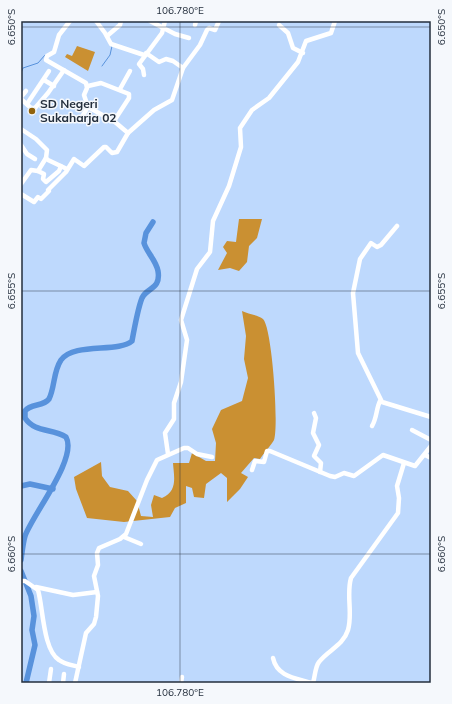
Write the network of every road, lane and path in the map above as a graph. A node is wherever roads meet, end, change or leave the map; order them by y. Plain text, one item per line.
1 (70, 21) edge
2 (96, 21) edge
3 (121, 21) edge
4 (150, 21) edge
5 (165, 21) edge
6 (219, 21) edge
7 (335, 21) edge
8 (279, 25) dead end
9 (163, 28) junction
10 (107, 36) junction
11 (189, 38) dead end
12 (303, 53) junction
13 (145, 54) junction
14 (183, 68) junction
15 (64, 70) junction
16 (49, 71) dead end
17 (130, 71) dead end
18 (144, 75) dead end
19 (44, 80) junction
20 (54, 86) junction
21 (88, 86) junction
22 (120, 89) junction
23 (26, 91) dead end
24 (21, 98) edge
25 (27, 104) junction
26 (88, 107) junction
27 (80, 120) dead end
28 (114, 121) junction
29 (22, 131) edge
30 (128, 133) junction
31 (21, 145) edge
32 (46, 158) junction
33 (35, 160) dead end
34 (61, 166) junction
35 (67, 169) junction
36 (38, 171) junction
37 (21, 184) edge
38 (21, 194) edge
39 (397, 226) dead end
40 (380, 401) junction
41 (314, 413) dead end
42 (431, 417) edge
43 (372, 426) dead end
44 (412, 430) dead end
45 (431, 440) edge
46 (431, 446) edge
47 (168, 454) junction
48 (425, 455) junction
49 (212, 457) dead end
50 (431, 458) edge
51 (404, 463) junction
52 (252, 470) dead end
53 (320, 472) junction
54 (126, 538) junction
55 (140, 544) dead end
56 (127, 545) dead end
57 (23, 581) edge
58 (34, 586) junction
59 (97, 592) junction
60 (273, 658) dead end
61 (79, 667) junction
62 (51, 669) dead end
63 (64, 674) dead end
64 (182, 677) dead end
65 (49, 683) edge
66 (63, 683) edge
67 (75, 683) edge
68 (181, 683) edge
69 (313, 683) edge

1 - 15 street
2 - 10 street
3 - 10 street
4 - 9 street
5 - 9 street
6 - 14 street
7 - 12 street
8 - 12 street
9 - 11 street
9 - 13 street
10 - 13 street
12 - 47 street
13 - 14 street
13 - 18 street
14 - 30 street
15 - 20 street
15 - 21 street
16 - 19 street
17 - 22 street
19 - 20 street
19 - 25 street
20 - 25 street
21 - 22 street
21 - 26 street
22 - 28 street
23 - 24 street
24 - 25 street
26 - 27 street
26 - 28 street
28 - 30 street
29 - 32 street
30 - 35 street
31 - 33 street
32 - 34 street
32 - 36 street
34 - 35 street
34 - 36 street
35 - 38 street
36 - 37 street
39 - 40 street
40 - 42 street
40 - 43 street
41 - 53 street
44 - 45 street
46 - 48 street
47 - 49 street
47 - 54 street
48 - 50 street
48 - 51 street
51 - 53 street
51 - 69 street
52 - 53 street
54 - 55 street
54 - 56 street
54 - 59 street
57 - 58 street
58 - 59 street
58 - 61 street
59 - 61 street
60 - 69 street
61 - 67 street
62 - 65 street
63 - 66 street
64 - 68 street

